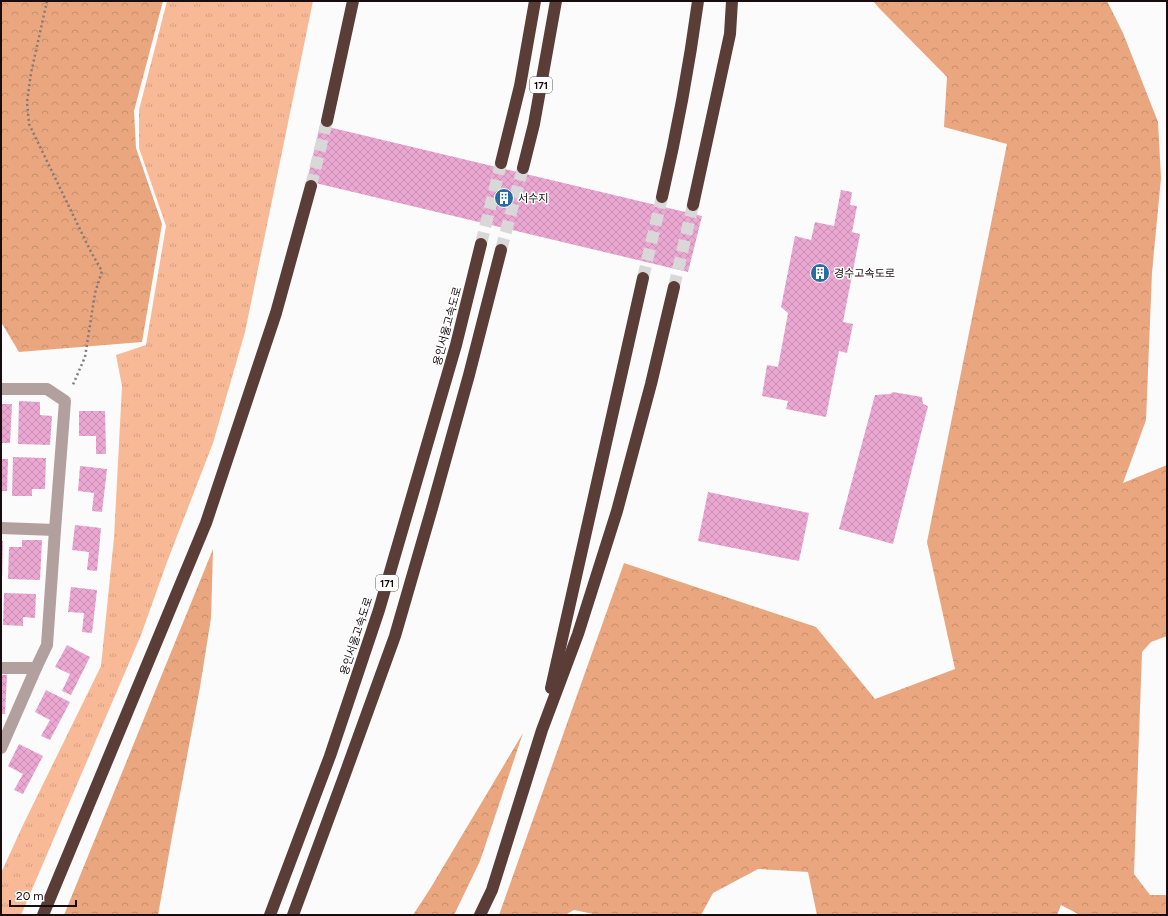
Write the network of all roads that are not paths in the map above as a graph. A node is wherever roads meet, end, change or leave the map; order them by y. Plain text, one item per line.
1 (353, 1) edge
2 (536, 1) edge
3 (556, 1) edge
4 (698, 1) edge
5 (732, 1) edge
6 (327, 120) tunnel mouth
7 (501, 163) tunnel mouth
8 (523, 168) tunnel mouth
9 (311, 186) tunnel mouth
10 (662, 197) tunnel mouth
11 (693, 205) tunnel mouth
12 (481, 244) tunnel mouth
13 (501, 250) tunnel mouth
14 (643, 278) tunnel mouth
15 (674, 287) tunnel mouth
16 (1, 389) edge
17 (1, 528) edge
18 (55, 530) junction
19 (1, 668) edge
20 (36, 668) junction
21 (542, 730) junction
22 (1, 748) edge
23 (43, 915) edge
24 (270, 915) edge
25 (293, 915) edge
26 (480, 915) edge

1 - 6 highway
2 - 7 highway, 171
3 - 8 highway, 171
4 - 10 highway
5 - 11 highway
9 - 23 highway
12 - 24 highway, 용인서울고속도로 / 171
13 - 25 highway, 171
14 - 21 highway
15 - 21 highway
16 - 18 street
17 - 18 street
18 - 20 street
19 - 20 street
20 - 22 street
21 - 26 highway

